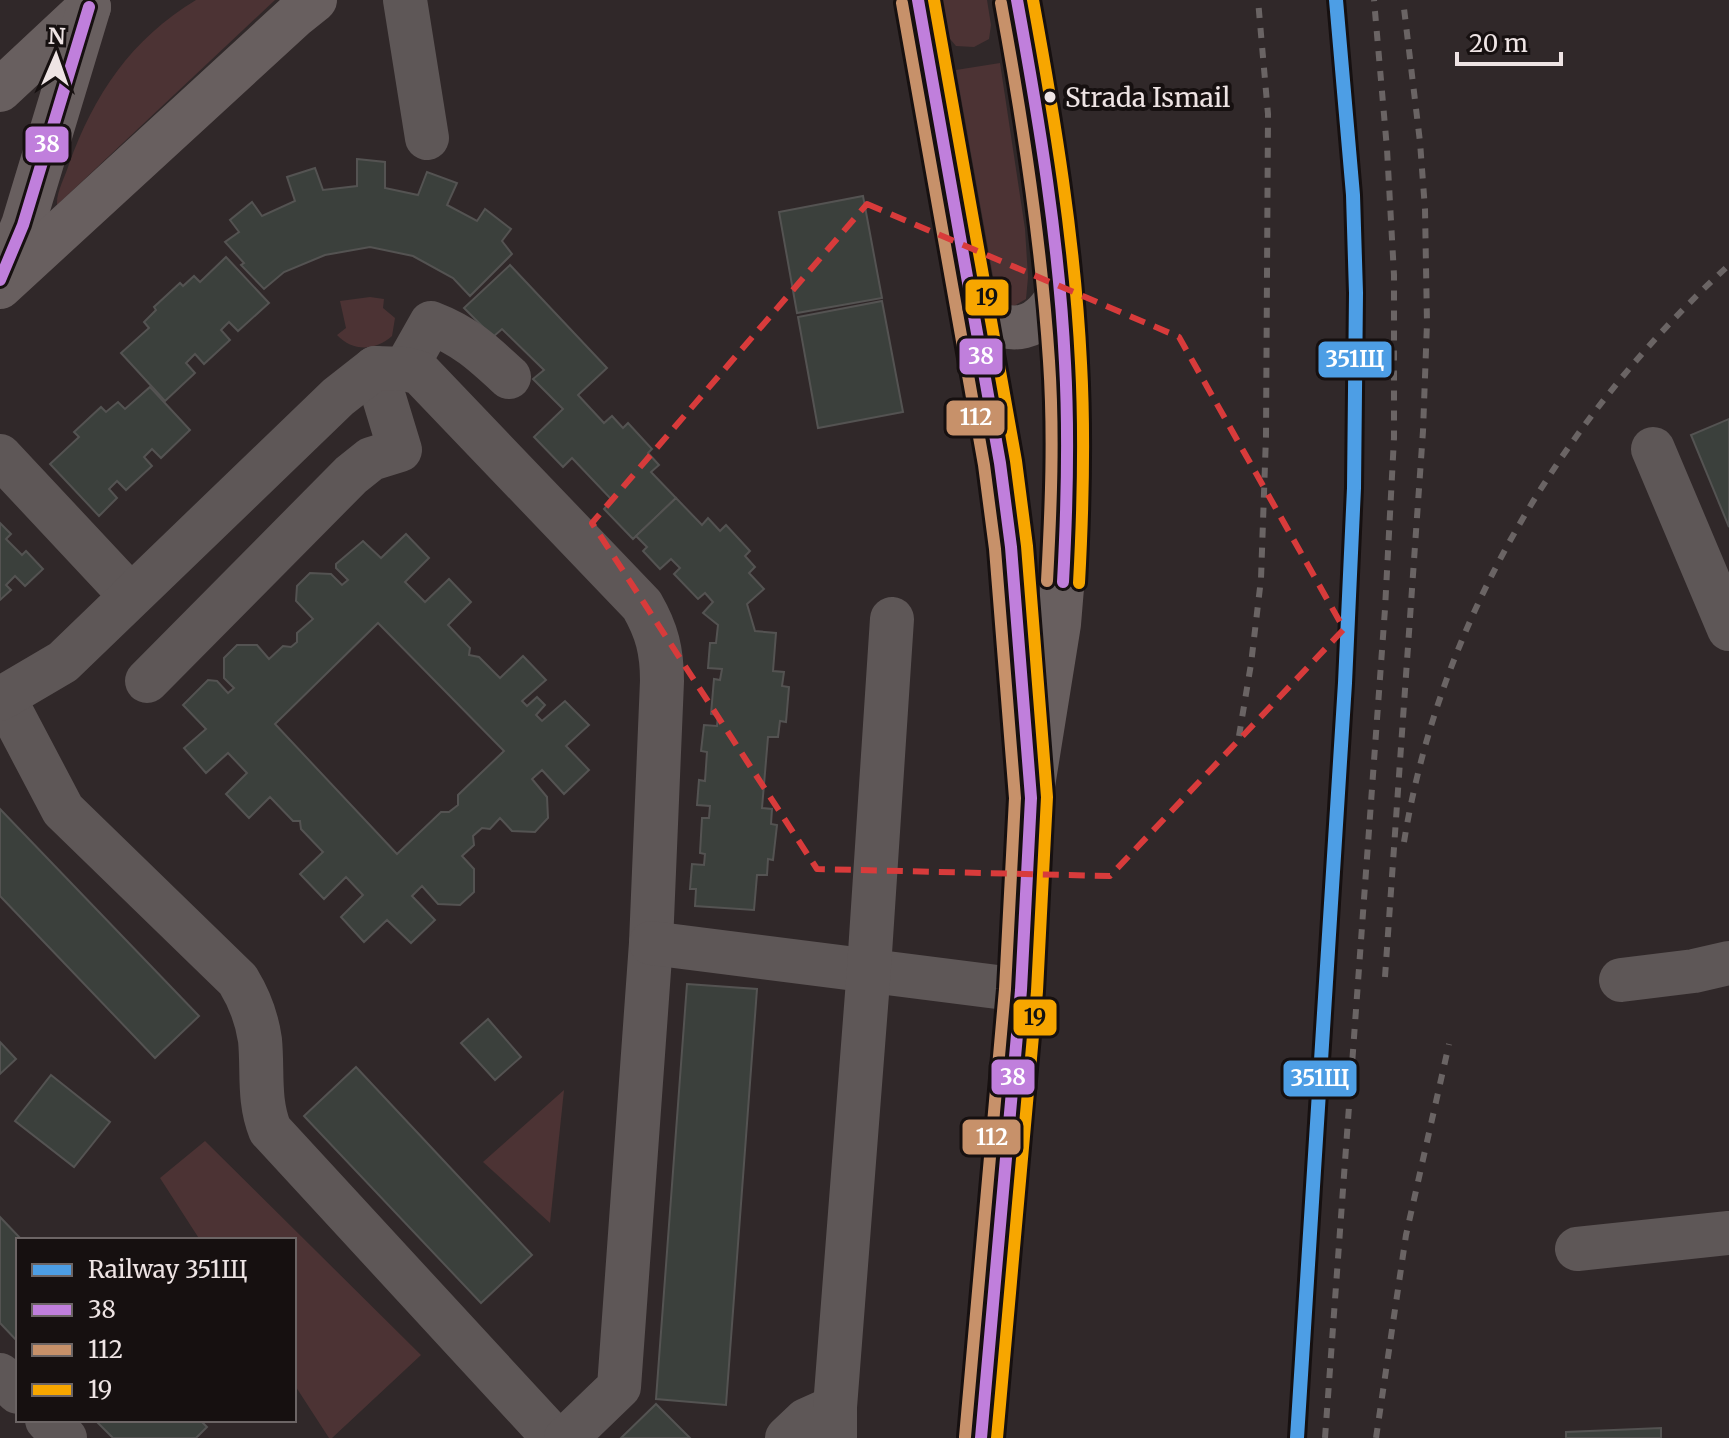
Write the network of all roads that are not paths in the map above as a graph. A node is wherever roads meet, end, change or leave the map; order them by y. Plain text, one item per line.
1 (315, 0) edge
2 (405, 0) edge
3 (918, 0) edge
4 (1017, 0) edge
5 (93, 3) edge
6 (0, 90) edge
7 (427, 138) dead end
8 (0, 280) edge
9 (0, 287) edge
10 (1060, 292) junction
11 (975, 312) junction
12 (390, 368) junction
13 (509, 377) dead end
14 (1653, 449) dead end
15 (0, 456) edge
16 (130, 595) junction
17 (892, 619) dead end
18 (1729, 629) edge
19 (147, 681) dead end
20 (2, 699) edge
21 (1031, 798) junction
22 (651, 943) junction
23 (1729, 963) edge
24 (869, 968) junction
25 (1621, 980) dead end
26 (1021, 990) junction
27 (1729, 1233) edge
28 (1577, 1249) dead end
29 (0, 1375) edge
30 (16, 1390) edge
31 (49, 1422) edge
32 (835, 1422) edge
33 (65, 1438) edge
34 (554, 1438) edge
35 (566, 1438) edge
36 (787, 1438) edge
37 (981, 1438) edge

1 - 9 main road
2 - 7 lane
3 - 11 main road
4 - 10 main road
5 - 6 main road
5 - 8 main road
10 - 11 main road
10 - 21 main road
11 - 21 main road
12 - 13 lane
12 - 16 lane
12 - 19 lane
12 - 22 lane
14 - 18 lane
15 - 16 lane
16 - 20 lane
17 - 24 lane
20 - 34 lane
21 - 26 main road
22 - 24 lane
22 - 35 lane
23 - 25 lane
24 - 26 lane
24 - 32 lane
26 - 37 main road
27 - 28 lane
29 - 30 lane
31 - 33 lane
32 - 36 lane

